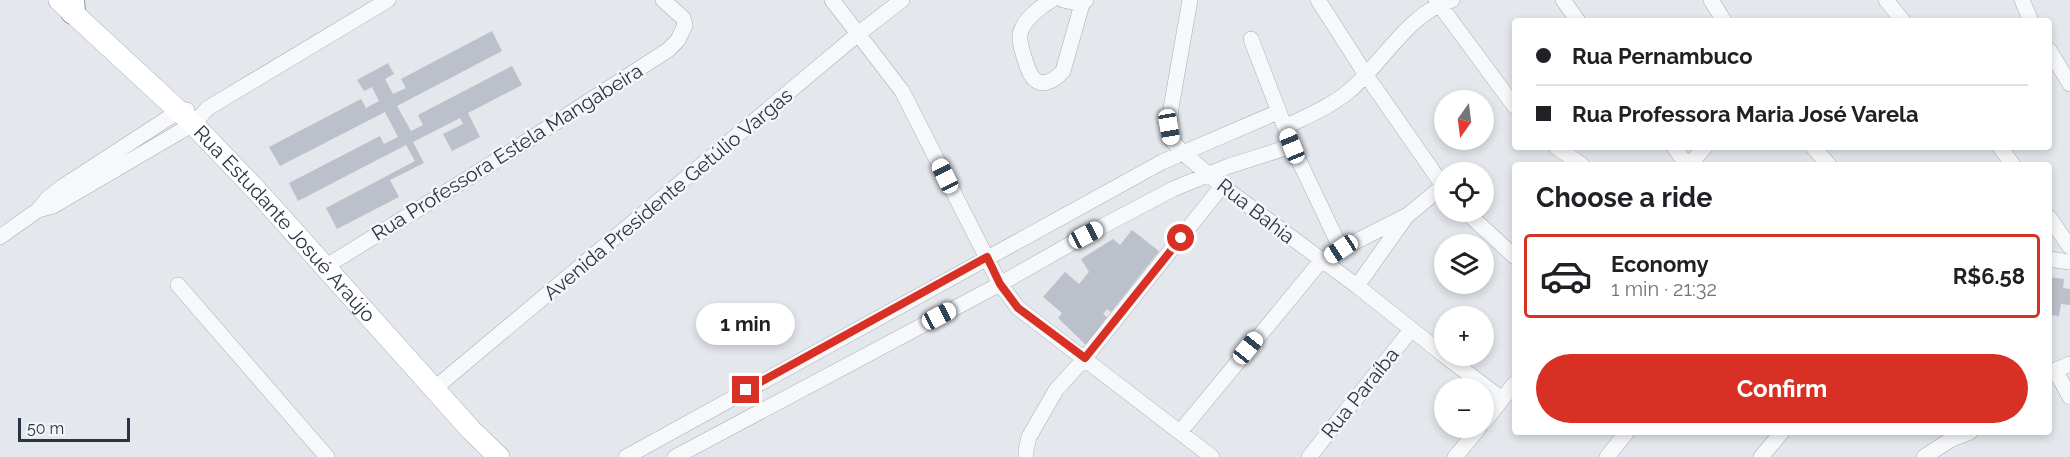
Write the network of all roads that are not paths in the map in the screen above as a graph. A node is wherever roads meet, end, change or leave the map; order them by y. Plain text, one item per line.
1 (388, 0) edge
2 (663, 0) edge
3 (832, 0) edge
4 (902, 0) edge
5 (1052, 0) edge
6 (1063, 0) edge
7 (1190, 0) edge
8 (1318, 0) edge
9 (1563, 0) edge
10 (1711, 0) edge
11 (1886, 0) edge
12 (2022, 0) edge
13 (1442, 1) edge
14 (1084, 2) edge
15 (68, 4) edge
16 (1576, 18) edge
17 (1722, 18) edge
18 (1901, 18) edge
19 (2030, 18) edge
20 (858, 34) junction
21 (1251, 39) dead end
22 (2052, 56) edge
23 (1366, 75) junction
24 (2070, 84) edge
25 (1512, 103) edge
26 (1278, 112) junction
27 (186, 118) junction
28 (1285, 127) junction
29 (1292, 146) junction
30 (1560, 150) edge
31 (1676, 150) edge
32 (1702, 150) edge
33 (1816, 150) edge
34 (1182, 152) junction
35 (1578, 162) edge
36 (1686, 162) edge
37 (1691, 162) edge
38 (1826, 162) edge
39 (1434, 173) edge
40 (1208, 174) junction
41 (1222, 186) junction
42 (1434, 195) edge
43 (1408, 215) junction
44 (2052, 221) edge
45 (1477, 222) edge
46 (0, 237) edge
47 (2070, 247) edge
48 (1341, 249) junction
49 (1512, 254) edge
50 (987, 257) junction
51 (2052, 260) edge
52 (1322, 261) junction
53 (2070, 262) edge
54 (325, 267) junction
55 (1000, 284) junction
56 (178, 285) dead end
57 (1357, 286) junction
58 (1411, 330) junction
59 (1434, 347) edge
60 (1085, 358) junction
61 (2070, 364) edge
62 (1459, 366) edge
63 (2059, 382) edge
64 (1512, 387) edge
65 (435, 388) junction
66 (1502, 399) junction
67 (1494, 409) edge
68 (1180, 432) junction
69 (1625, 435) edge
70 (1779, 435) edge
71 (1953, 436) edge
72 (1471, 438) edge
73 (327, 457) edge
74 (499, 457) edge
75 (626, 457) edge
76 (675, 457) edge
77 (1026, 457) edge
78 (1212, 457) edge
79 (1309, 457) edge
80 (1455, 457) edge
81 (1607, 457) edge
82 (1761, 457) edge
83 (1924, 457) edge

1 - 27 street
2 - 54 street, Rua Professora Estela Mangabeira
3 - 20 street
4 - 20 street, Avenida Presidente Getúlio Vargas
5 - 14 street
6 - 14 street
7 - 34 street
8 - 23 street
9 - 16 street
10 - 17 street
11 - 18 street
12 - 19 street
13 - 23 street
13 - 25 street
15 - 27 main road, Rua Estudante Josué Araújo
20 - 50 street
20 - 65 street, Avenida Presidente Getúlio Vargas
21 - 26 street
22 - 24 street
23 - 28 street
23 - 39 street
26 - 28 street
26 - 34 street
27 - 46 street
27 - 54 main road, Rua Estudante Josué Araújo
28 - 29 street
29 - 40 street
29 - 48 street
30 - 35 street
31 - 36 street
32 - 37 street
33 - 38 street
34 - 40 street, Rua Bahia
34 - 50 street
40 - 41 street, Rua Bahia
40 - 55 street
41 - 52 street, Rua Bahia
41 - 60 street
42 - 43 street
43 - 48 street
43 - 57 street
44 - 47 street
45 - 49 street
48 - 52 street
50 - 55 street
50 - 75 street
51 - 53 street
52 - 57 street, Rua Bahia
52 - 68 street
54 - 65 main road, Rua Estudante Josué Araújo
55 - 60 street
55 - 76 street
56 - 73 street
57 - 58 street, Rua Bahia
58 - 59 street, Rua Bahia
58 - 79 street, Rua Paraíba
60 - 68 street
60 - 77 street
61 - 63 street
62 - 66 street, Rua Bahia
64 - 66 street
65 - 74 main road, Rua Estudante Josué Araújo
66 - 67 street
68 - 78 street
69 - 81 street
70 - 82 street
71 - 83 street
72 - 80 street

